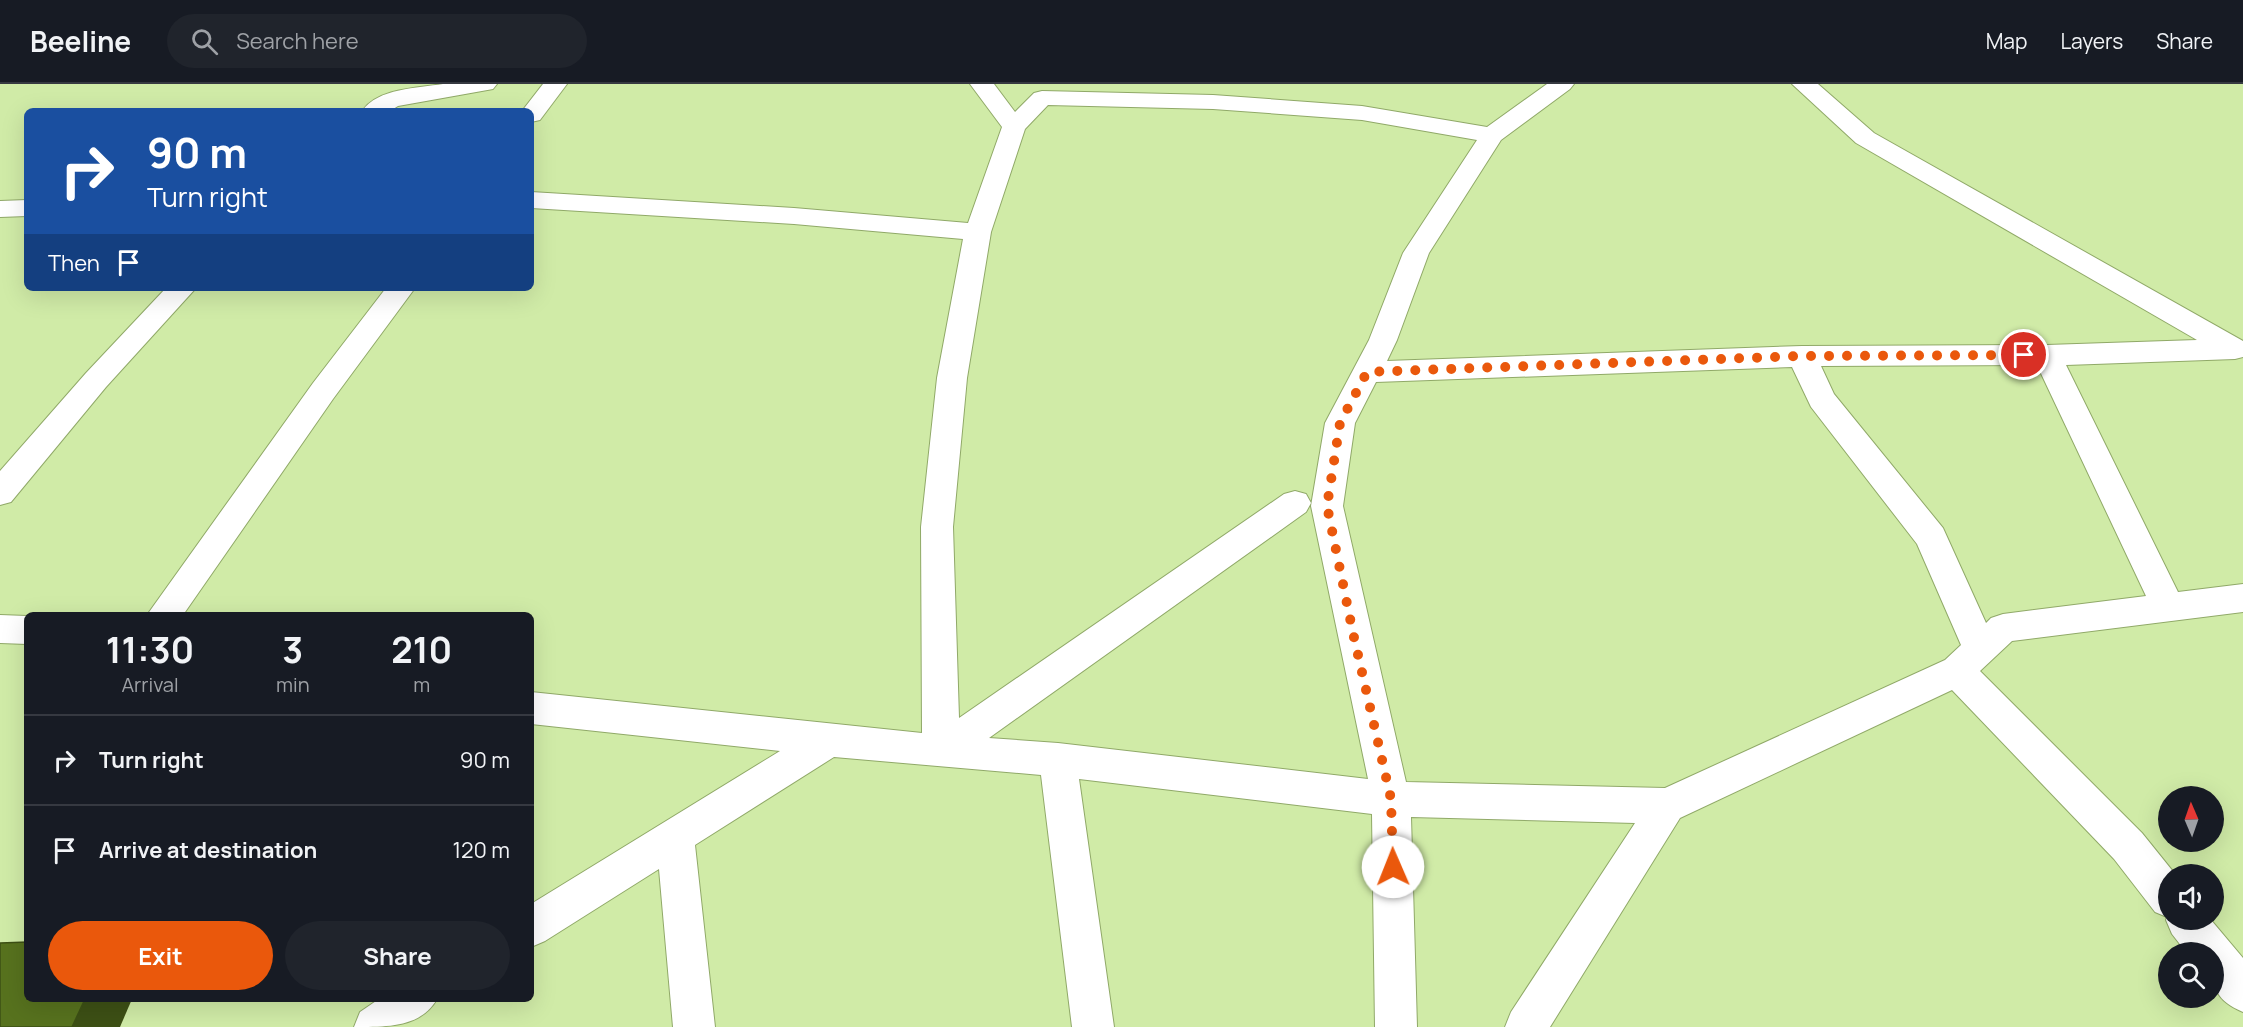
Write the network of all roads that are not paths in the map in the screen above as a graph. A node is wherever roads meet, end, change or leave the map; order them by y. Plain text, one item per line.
1 (485, 84) edge
2 (555, 84) edge
3 (982, 84) edge
4 (1563, 84) edge
5 (1804, 84) edge
6 (1290, 96) edge
7 (379, 108) edge
8 (534, 111) edge
9 (1014, 127) junction
10 (1492, 135) junction
11 (534, 200) edge
12 (24, 208) edge
13 (0, 209) edge
14 (978, 232) junction
15 (179, 291) edge
16 (398, 291) edge
17 (2239, 350) edge
18 (2046, 355) junction
19 (1802, 356) junction
20 (1367, 372) junction
21 (0, 493) edge
22 (1295, 503) dead end
23 (2243, 598) edge
24 (2168, 607) junction
25 (166, 612) edge
26 (0, 629) edge
27 (24, 630) edge
28 (1969, 660) junction
29 (534, 708) edge
30 (829, 740) junction
31 (941, 751) junction
32 (1058, 760) junction
33 (1391, 799) junction
34 (1667, 806) junction
35 (675, 837) junction
36 (2158, 884) edge
37 (534, 925) edge
38 (2194, 930) edge
39 (2204, 942) edge
40 (2224, 967) edge
41 (2243, 991) edge
42 (412, 1002) edge
43 (375, 1027) edge
44 (694, 1027) edge
45 (1093, 1027) edge
46 (1396, 1027) edge
47 (1526, 1027) edge

1 - 7 street
2 - 8 street
3 - 9 street
4 - 10 street
5 - 17 street
6 - 9 street
6 - 10 street
9 - 14 street
10 - 20 street
11 - 14 street
12 - 13 street
14 - 31 street
15 - 21 street
16 - 25 street
17 - 18 street
18 - 19 street
18 - 24 street
19 - 20 street
19 - 28 street
20 - 33 street
22 - 31 street
23 - 24 street
24 - 28 street
26 - 27 street
28 - 34 street
28 - 36 street
29 - 30 street
30 - 31 street
30 - 35 street
31 - 32 street
32 - 33 street
32 - 45 street
33 - 34 street
33 - 46 street
34 - 47 street
35 - 37 street
35 - 44 street
38 - 39 street
40 - 41 street
42 - 43 street

